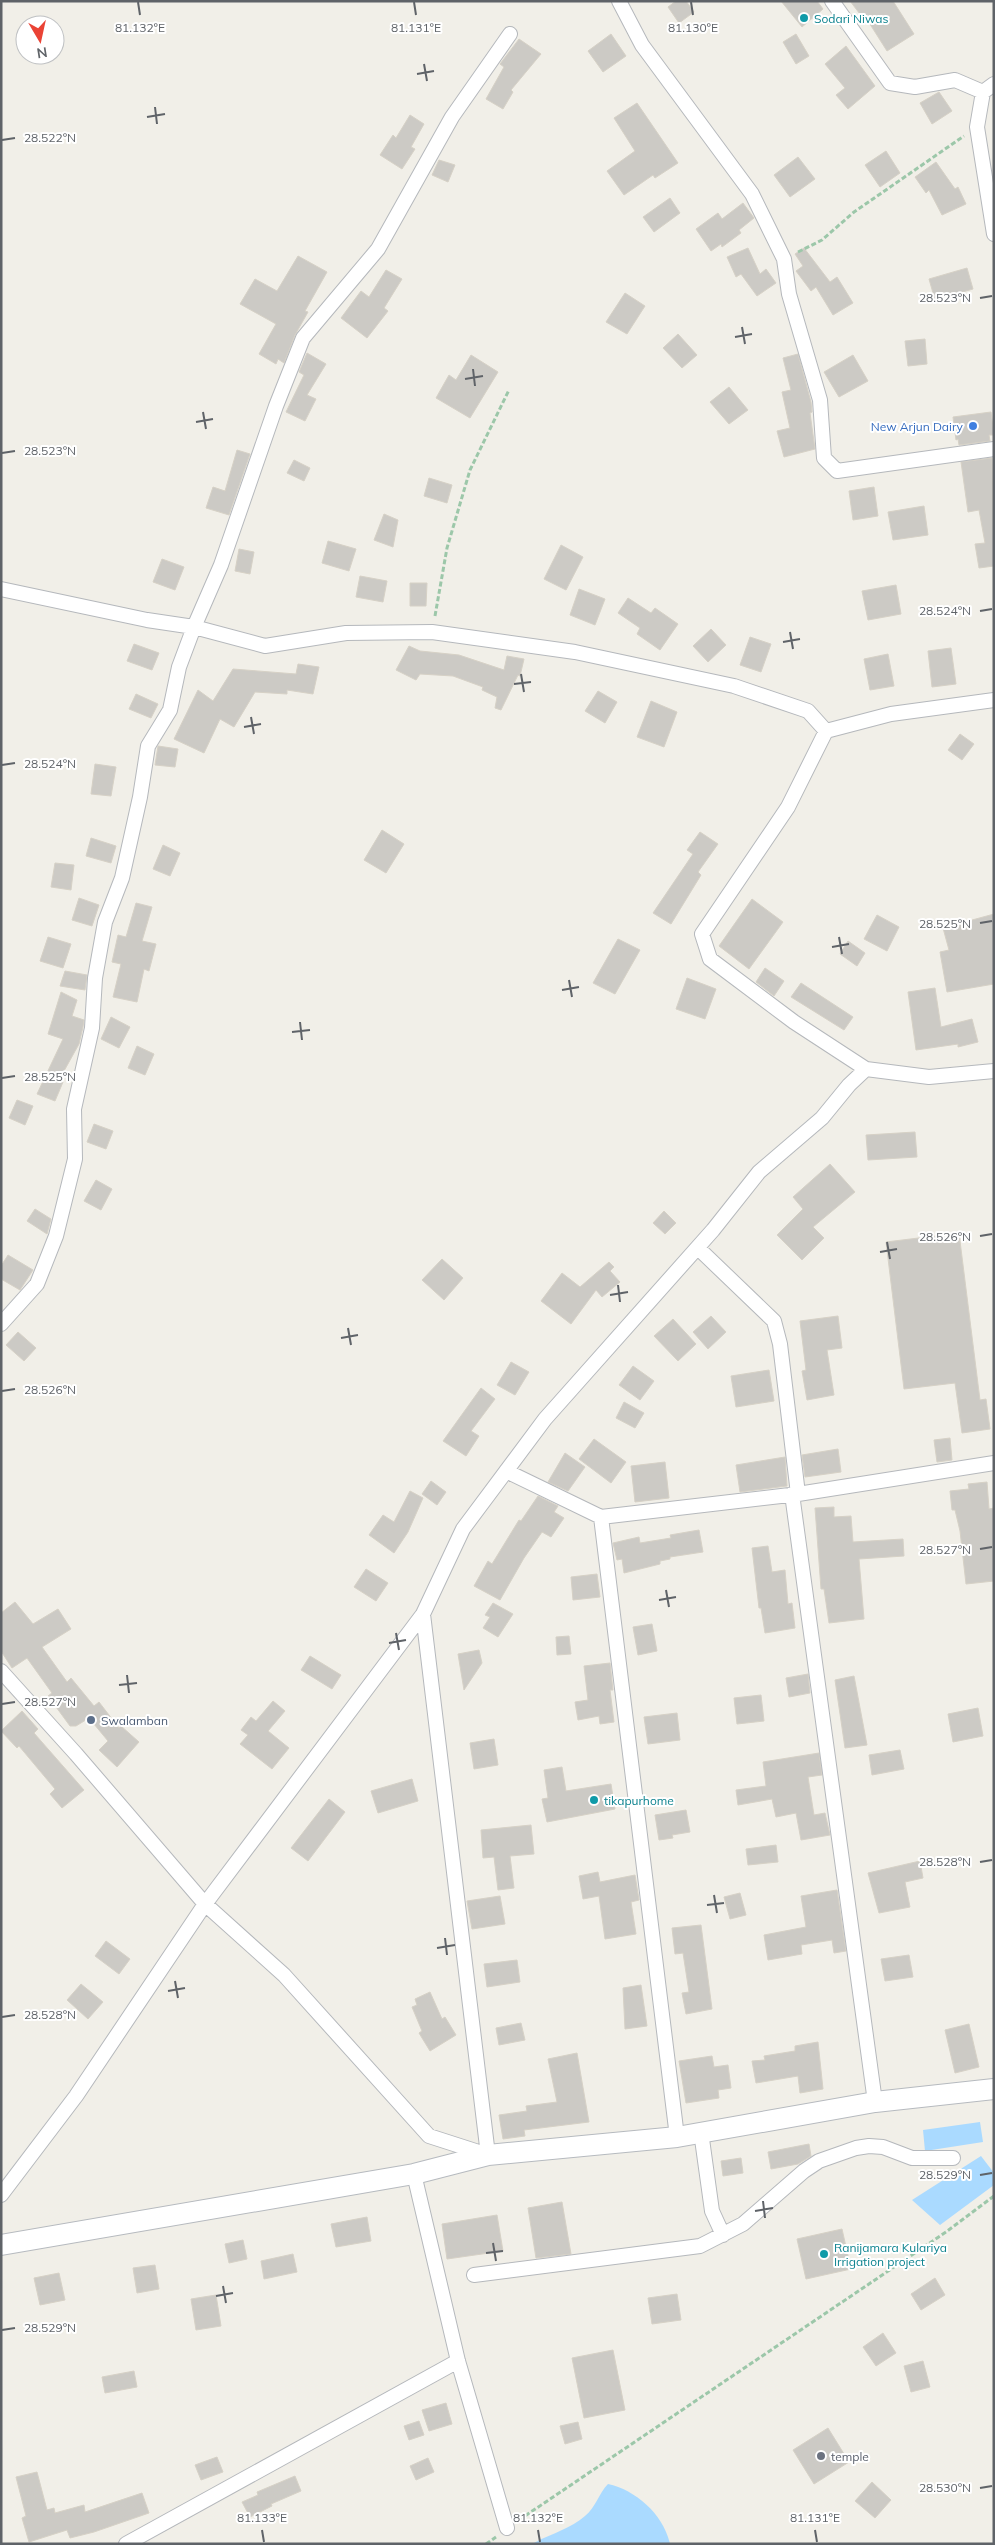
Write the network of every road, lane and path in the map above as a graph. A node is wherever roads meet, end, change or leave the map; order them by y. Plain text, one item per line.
1 (619, 1) edge
2 (832, 1) edge
3 (510, 34) dead end
4 (988, 88) edge
5 (977, 127) junction
6 (994, 234) edge
7 (784, 259) junction
8 (509, 390) dead end
9 (994, 449) edge
10 (1, 589) edge
11 (194, 627) junction
12 (432, 632) junction
13 (994, 700) edge
14 (826, 731) junction
15 (866, 1069) junction
16 (994, 1071) edge
17 (698, 1248) junction
18 (1, 1324) edge
19 (994, 1463) edge
20 (506, 1471) junction
21 (795, 1494) junction
22 (602, 1516) junction
23 (423, 1614) junction
24 (1, 1671) edge
25 (205, 1904) junction
26 (994, 2089) edge
27 (875, 2102) junction
28 (702, 2132) junction
29 (677, 2137) junction
30 (488, 2155) junction
31 (954, 2158) dead end
32 (414, 2174) junction
33 (1, 2195) edge
34 (994, 2196) edge
35 (724, 2235) junction
36 (1, 2246) edge
37 (474, 2275) dead end
38 (458, 2361) junction
39 (508, 2528) junction
40 (126, 2544) edge
41 (486, 2544) edge

1 - 7 street
2 - 4 street
3 - 11 street
4 - 5 street
5 - 6 street
5 - 7 path
7 - 9 street
8 - 12 path
10 - 11 street
11 - 12 street
11 - 18 street
12 - 14 street
13 - 14 street
14 - 15 street
15 - 16 street
15 - 17 street
17 - 20 street
17 - 21 street
19 - 21 street
20 - 22 street
20 - 23 street
21 - 22 street
21 - 27 street
22 - 29 street
23 - 25 street
23 - 30 street
24 - 25 street
25 - 30 street
25 - 33 street
26 - 27 street
27 - 28 street
28 - 29 street
28 - 35 street
29 - 30 street
30 - 32 street
31 - 35 street
32 - 36 street
32 - 38 street
34 - 39 path
35 - 37 street
38 - 39 street
38 - 40 street
39 - 41 path

